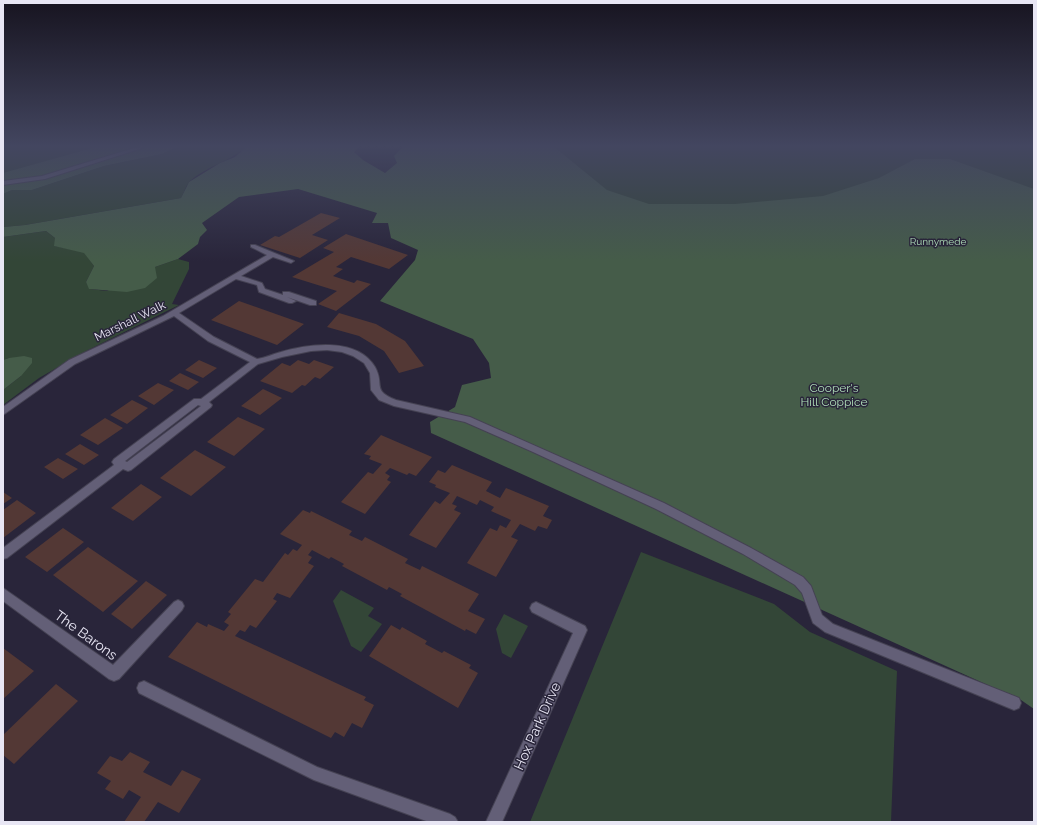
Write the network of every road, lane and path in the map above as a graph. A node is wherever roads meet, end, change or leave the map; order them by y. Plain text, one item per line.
1 (253, 246) dead end
2 (272, 255) junction
3 (291, 261) dead end
4 (235, 277) junction
5 (260, 284) junction
6 (292, 301) dead end
7 (313, 303) dead end
8 (174, 313) junction
9 (256, 362) junction
10 (3, 412) edge
11 (3, 554) edge
12 (3, 594) edge
13 (178, 606) dead end
14 (536, 608) dead end
15 (144, 688) dead end
16 (1014, 703) dead end
17 (450, 822) edge
18 (494, 822) edge

1 - 2 lane
2 - 3 lane
2 - 4 lane, Marshall Walk
4 - 5 lane
4 - 8 lane, Marshall Walk
5 - 6 lane
5 - 7 lane
8 - 9 lane
8 - 10 lane, Marshall Walk
9 - 11 lane
9 - 16 lane
12 - 13 lane, The Barons
14 - 18 lane, Hox Park Drive
15 - 17 lane

